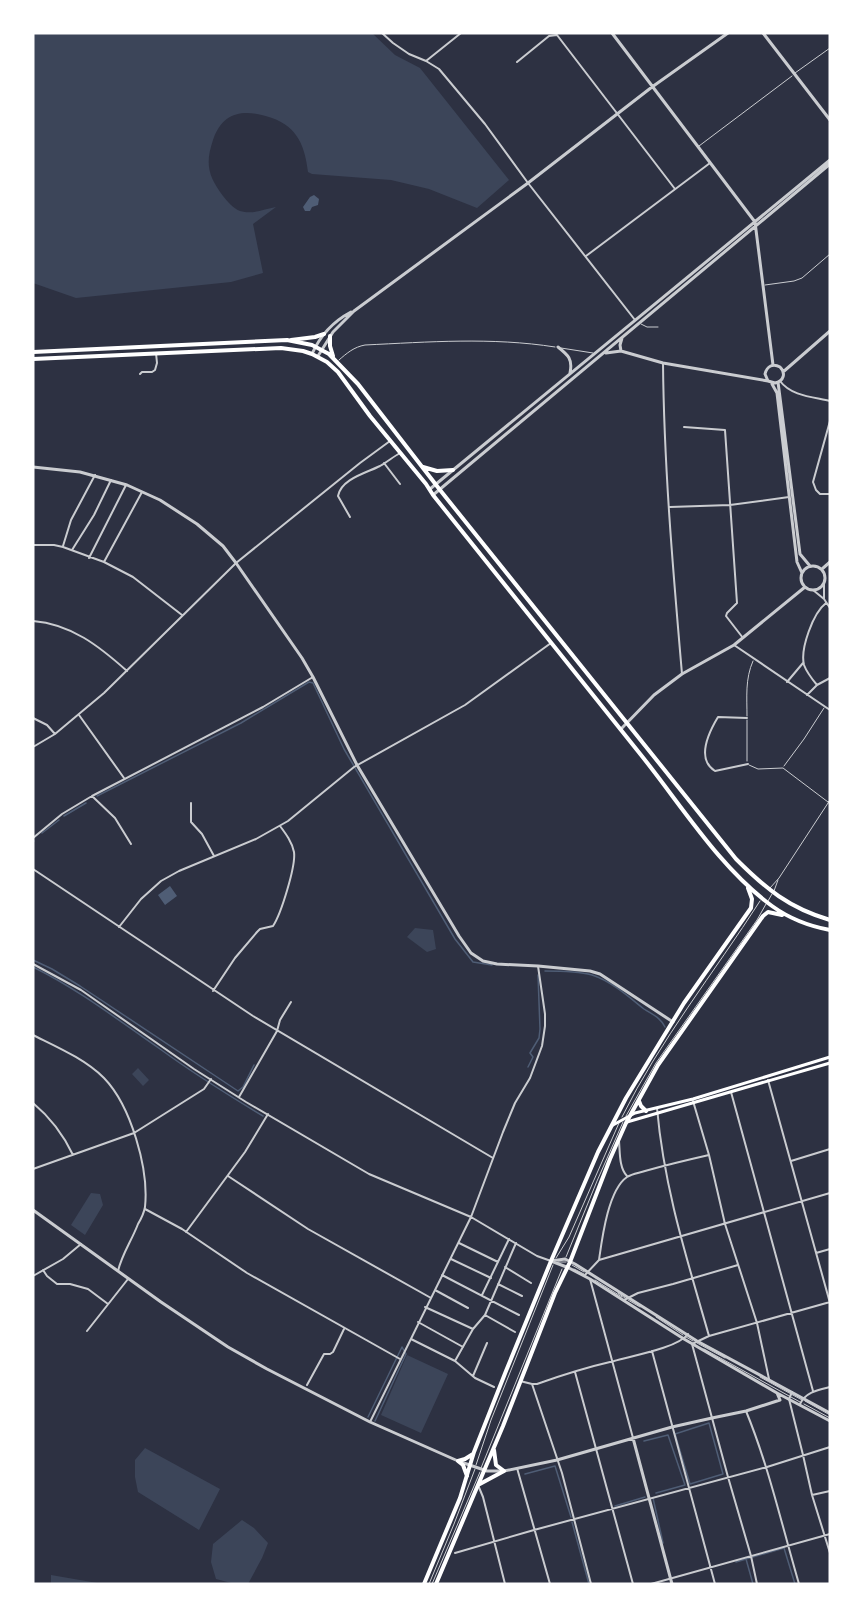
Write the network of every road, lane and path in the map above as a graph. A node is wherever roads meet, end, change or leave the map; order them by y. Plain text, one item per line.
1 (382, 33) edge
2 (461, 33) edge
3 (612, 33) edge
4 (728, 33) edge
5 (763, 33) edge
6 (830, 48) edge
7 (426, 61) junction
8 (517, 62) dead end
9 (794, 74) junction
10 (652, 87) junction
11 (617, 113) junction
12 (830, 120) edge
13 (697, 147) junction
14 (830, 162) edge
15 (710, 163) junction
16 (528, 183) junction
17 (675, 189) junction
18 (756, 224) junction
19 (830, 254) edge
20 (586, 256) junction
21 (763, 285) junction
22 (354, 311) junction
23 (635, 320) junction
24 (640, 323) junction
25 (658, 327) dead end
26 (830, 331) edge
27 (324, 334) junction
28 (330, 336) junction
29 (622, 338) junction
30 (287, 340) junction
31 (558, 347) junction
32 (318, 348) junction
33 (621, 351) junction
34 (33, 352) edge
35 (156, 353) junction
36 (596, 353) junction
37 (604, 353) junction
38 (312, 354) junction
39 (318, 356) junction
40 (33, 359) edge
41 (336, 360) junction
42 (663, 363) junction
43 (773, 365) junction
44 (783, 372) junction
45 (140, 374) dead end
46 (765, 374) junction
47 (569, 375) junction
48 (756, 379) junction
49 (770, 382) junction
50 (779, 382) junction
51 (830, 401) edge
52 (830, 421) edge
53 (684, 427) dead end
54 (390, 441) junction
55 (400, 453) junction
56 (384, 463) junction
57 (33, 467) edge
58 (422, 467) junction
59 (453, 470) junction
60 (95, 475) junction
61 (111, 480) junction
62 (400, 484) dead end
63 (436, 484) junction
64 (127, 485) junction
65 (430, 489) junction
66 (440, 490) junction
67 (142, 492) junction
68 (830, 494) edge
69 (433, 495) junction
70 (790, 497) junction
71 (730, 505) junction
72 (670, 507) junction
73 (350, 517) dead end
74 (33, 545) edge
75 (63, 547) junction
76 (72, 550) junction
77 (89, 558) junction
78 (104, 562) junction
79 (830, 562) edge
80 (236, 563) junction
81 (810, 566) junction
82 (822, 569) junction
83 (802, 573) junction
84 (824, 582) junction
85 (805, 587) junction
86 (813, 590) junction
87 (824, 599) junction
88 (826, 603) junction
89 (830, 608) edge
90 (182, 615) junction
91 (33, 621) edge
92 (743, 638) junction
93 (551, 643) junction
94 (734, 645) junction
95 (754, 660) junction
96 (804, 663) junction
97 (127, 671) junction
98 (682, 674) junction
99 (313, 677) junction
100 (830, 678) edge
101 (787, 682) junction
102 (818, 685) junction
103 (807, 695) junction
104 (825, 707) junction
105 (830, 710) edge
106 (78, 714) junction
107 (33, 718) edge
108 (747, 718) junction
109 (627, 723) junction
110 (621, 729) junction
111 (55, 734) junction
112 (33, 747) edge
113 (748, 764) junction
114 (357, 765) junction
115 (783, 768) junction
116 (124, 778) junction
117 (92, 796) junction
118 (830, 802) edge
119 (191, 803) dead end
120 (279, 826) junction
121 (33, 838) edge
122 (131, 844) dead end
123 (214, 856) junction
124 (33, 869) edge
125 (779, 878) junction
126 (744, 882) junction
127 (771, 892) junction
128 (762, 898) junction
129 (767, 902) junction
130 (788, 917) junction
131 (830, 920) edge
132 (119, 927) junction
133 (830, 930) edge
134 (33, 964) edge
135 (538, 966) junction
136 (213, 991) junction
137 (291, 1002) dead end
138 (673, 1022) junction
139 (278, 1031) junction
140 (33, 1035) edge
141 (830, 1057) edge
142 (830, 1063) edge
143 (211, 1079) junction
144 (768, 1079) junction
145 (731, 1092) junction
146 (239, 1097) junction
147 (638, 1100) junction
148 (693, 1101) junction
149 (33, 1103) edge
150 (657, 1108) junction
151 (646, 1111) junction
152 (268, 1114) junction
153 (657, 1114) junction
154 (627, 1119) junction
155 (621, 1120) junction
156 (613, 1125) junction
157 (134, 1133) junction
158 (619, 1138) junction
159 (830, 1149) edge
160 (73, 1155) junction
161 (709, 1155) junction
162 (493, 1158) junction
163 (790, 1161) junction
164 (664, 1166) junction
165 (33, 1169) edge
166 (228, 1176) junction
167 (628, 1176) junction
168 (830, 1193) edge
169 (802, 1201) junction
170 (145, 1209) junction
171 (33, 1210) edge
172 (764, 1212) junction
173 (471, 1217) junction
174 (725, 1224) junction
175 (186, 1232) junction
176 (680, 1236) junction
177 (509, 1239) junction
178 (459, 1243) junction
179 (516, 1243) junction
180 (81, 1244) junction
181 (830, 1250) edge
182 (816, 1253) junction
183 (451, 1259) junction
184 (599, 1260) junction
185 (498, 1262) junction
186 (553, 1262) junction
187 (566, 1264) junction
188 (738, 1265) junction
189 (505, 1267) junction
190 (43, 1270) junction
191 (118, 1271) junction
192 (585, 1273) junction
193 (442, 1275) junction
194 (33, 1276) edge
195 (490, 1278) junction
196 (693, 1278) junction
197 (128, 1279) junction
198 (590, 1279) junction
199 (531, 1282) dead end
200 (498, 1284) junction
201 (435, 1290) junction
202 (482, 1295) junction
203 (522, 1296) dead end
204 (431, 1298) junction
205 (491, 1299) junction
206 (626, 1299) junction
207 (830, 1302) edge
208 (108, 1304) junction
209 (425, 1307) junction
210 (468, 1308) dead end
211 (791, 1313) junction
212 (485, 1315) junction
213 (519, 1315) dead end
214 (418, 1322) junction
215 (757, 1323) junction
216 (344, 1329) junction
217 (473, 1329) junction
218 (87, 1331) dead end
219 (515, 1332) dead end
220 (709, 1336) junction
221 (686, 1337) junction
222 (411, 1339) junction
223 (695, 1342) junction
224 (487, 1343) dead end
225 (463, 1347) junction
226 (652, 1351) junction
227 (400, 1359) junction
228 (455, 1361) junction
229 (613, 1361) junction
230 (575, 1372) junction
231 (473, 1376) junction
232 (769, 1380) junction
233 (520, 1381) junction
234 (532, 1384) junction
235 (307, 1385) dead end
236 (494, 1387) dead end
237 (830, 1387) edge
238 (813, 1391) junction
239 (777, 1393) junction
240 (790, 1395) junction
241 (801, 1401) junction
242 (746, 1412) junction
243 (830, 1417) edge
244 (712, 1418) junction
245 (370, 1422) junction
246 (672, 1427) junction
247 (633, 1438) junction
248 (495, 1446) junction
249 (830, 1447) edge
250 (596, 1448) junction
251 (474, 1452) junction
252 (803, 1455) junction
253 (556, 1460) junction
254 (458, 1461) junction
255 (470, 1466) junction
256 (476, 1467) junction
257 (766, 1467) junction
258 (517, 1468) junction
259 (482, 1470) junction
260 (504, 1471) junction
261 (467, 1477) junction
262 (728, 1477) junction
263 (478, 1485) junction
264 (689, 1488) junction
265 (830, 1491) edge
266 (812, 1495) junction
267 (650, 1499) junction
268 (612, 1509) junction
269 (575, 1520) junction
270 (534, 1530) junction
271 (830, 1534) edge
272 (825, 1535) junction
273 (494, 1542) junction
274 (787, 1545) junction
275 (455, 1553) dead end
276 (830, 1553) edge
277 (751, 1556) junction
278 (711, 1567) junction
279 (670, 1578) junction
280 (427, 1584) edge
281 (434, 1584) edge
282 (505, 1584) edge
283 (550, 1584) edge
284 (591, 1584) edge
285 (633, 1584) edge
286 (651, 1584) edge
287 (672, 1584) edge
288 (715, 1584) edge
289 (757, 1584) edge
290 (799, 1584) edge

1 - 7 street
2 - 7 street
3 - 10 street
4 - 10 street
5 - 9 street
6 - 9 lane
7 - 16 street
8 - 11 street
9 - 12 street
9 - 13 lane
10 - 11 street
10 - 13 street
11 - 16 street
11 - 17 street
13 - 15 street
14 - 18 street
15 - 17 street
15 - 18 street
16 - 20 street
16 - 22 street
17 - 20 street
18 - 21 street
18 - 23 street
18 - 24 street
19 - 21 lane
20 - 23 street
21 - 43 street
22 - 27 street
22 - 28 street
23 - 36 street
24 - 25 lane
24 - 29 street
26 - 44 street
27 - 30 highway
27 - 32 street
28 - 32 street
28 - 41 highway
29 - 33 street
29 - 37 street
30 - 32 highway
30 - 34 highway
31 - 36 lane
31 - 41 lane
31 - 47 street
32 - 38 street
32 - 39 street
32 - 41 highway
33 - 37 street
33 - 42 street
35 - 38 highway
35 - 40 highway
35 - 45 street
36 - 37 street
36 - 47 street
37 - 66 street
38 - 39 highway
39 - 54 highway
41 - 58 highway
42 - 48 street
42 - 72 street
43 - 44 street
43 - 46 street
44 - 50 street
46 - 48 street
46 - 49 street
47 - 59 street
48 - 49 street
49 - 50 street
49 - 70 street
50 - 51 street
50 - 70 street
52 - 68 street
53 - 71 street
54 - 55 highway
54 - 80 street
55 - 56 street
55 - 65 highway
56 - 62 street
56 - 73 street
57 - 60 street
58 - 59 highway
58 - 63 highway
59 - 63 street
60 - 61 street
60 - 75 street
61 - 64 street
61 - 76 street
63 - 65 street
63 - 66 highway
64 - 67 street
64 - 77 street
65 - 69 highway
66 - 69 street
66 - 109 highway
67 - 78 street
67 - 80 street
69 - 93 highway
70 - 71 street
70 - 81 street
70 - 83 street
71 - 72 street
71 - 92 street
72 - 98 street
74 - 75 street
75 - 76 street
76 - 77 street
77 - 78 street
78 - 90 street
79 - 82 street
80 - 90 street
80 - 99 street
81 - 82 street
81 - 83 street
82 - 84 street
83 - 85 street
84 - 86 street
84 - 87 street
85 - 86 street
85 - 92 street
86 - 87 street
87 - 88 street
88 - 89 street
88 - 96 street
90 - 97 street
91 - 97 street
92 - 94 street
93 - 110 highway
93 - 114 street
94 - 95 street
94 - 98 street
95 - 101 street
95 - 108 lane
96 - 101 street
96 - 102 street
97 - 106 street
98 - 109 street
99 - 114 street
99 - 116 street
100 - 102 street
101 - 103 street
102 - 103 street
103 - 104 street
104 - 105 street
104 - 115 lane
106 - 111 street
106 - 116 street
107 - 111 street
108 - 113 lane
108 - 113 street
109 - 110 street
109 - 127 highway
110 - 126 highway
111 - 112 street
113 - 115 lane
114 - 120 street
114 - 135 street
115 - 118 lane
116 - 117 street
117 - 121 street
117 - 122 street
118 - 125 lane
119 - 123 street
120 - 123 street
120 - 136 street
123 - 132 street
124 - 132 street
125 - 127 lane
125 - 127 lane
126 - 128 highway
126 - 138 highway
127 - 129 lane
127 - 131 highway
128 - 129 highway
128 - 155 lane
129 - 130 highway
129 - 154 lane
130 - 133 highway
130 - 147 highway
132 - 136 street
134 - 143 street
135 - 138 street
135 - 162 street
136 - 139 street
137 - 139 street
138 - 156 highway
139 - 146 street
139 - 162 street
140 - 157 street
141 - 144 main road
142 - 144 main road
143 - 146 street
143 - 157 street
144 - 145 main road
144 - 148 main road
144 - 163 street
145 - 148 main road
145 - 172 street
146 - 152 street
147 - 151 highway
147 - 154 highway
148 - 150 main road
148 - 153 main road
148 - 161 street
149 - 160 street
150 - 151 main road
150 - 153 street
151 - 154 main road
152 - 166 street
152 - 173 street
153 - 154 main road
153 - 164 street
154 - 155 main road
154 - 158 highway
154 - 187 lane
155 - 156 main road
155 - 186 lane
156 - 186 highway
157 - 160 street
157 - 170 street
158 - 167 street
158 - 187 highway
159 - 163 street
160 - 165 street
161 - 164 street
161 - 174 street
162 - 173 street
163 - 169 street
164 - 167 street
164 - 176 street
166 - 175 street
166 - 204 street
167 - 184 street
168 - 169 street
169 - 172 street
169 - 182 street
170 - 175 street
170 - 191 street
171 - 180 street
172 - 174 street
172 - 211 street
173 - 177 street
173 - 178 street
174 - 176 street
174 - 188 street
175 - 216 street
176 - 184 street
176 - 196 street
177 - 179 street
177 - 185 street
178 - 183 street
178 - 185 street
179 - 186 street
179 - 189 street
180 - 190 street
180 - 191 street
181 - 182 street
182 - 207 street
183 - 193 street
183 - 195 street
184 - 192 street
185 - 195 street
186 - 187 street
186 - 187 street
186 - 251 highway
186 - 256 lane
187 - 192 street
187 - 192 street
187 - 233 highway
187 - 259 lane
188 - 196 street
188 - 215 street
189 - 199 street
189 - 200 street
190 - 194 street
190 - 208 street
191 - 197 street
192 - 198 street
192 - 206 street
193 - 201 street
193 - 202 street
195 - 202 street
196 - 206 street
196 - 220 street
197 - 208 street
197 - 245 street
198 - 206 street
198 - 229 street
200 - 203 street
200 - 205 street
201 - 204 street
201 - 210 street
202 - 205 street
204 - 209 street
205 - 212 street
205 - 213 street
206 - 221 street
206 - 221 street
207 - 211 street
208 - 218 street
209 - 214 street
209 - 217 street
211 - 215 street
211 - 238 street
212 - 217 street
212 - 219 street
214 - 222 street
214 - 225 street
215 - 220 street
215 - 232 street
216 - 227 street
216 - 235 street
217 - 225 street
220 - 223 street
221 - 223 street
221 - 226 street
222 - 227 street
222 - 228 street
223 - 232 street
223 - 239 street
223 - 240 lane
223 - 244 street
224 - 231 street
225 - 228 street
226 - 229 street
226 - 246 street
227 - 245 street
228 - 231 street
229 - 230 street
229 - 247 street
230 - 234 street
230 - 250 street
231 - 236 street
232 - 240 street
233 - 234 street
233 - 248 highway
234 - 253 street
237 - 238 street
238 - 241 street
239 - 240 street
239 - 242 street
240 - 241 street
240 - 241 street
240 - 252 street
241 - 243 street
241 - 243 street
242 - 244 street
242 - 257 street
244 - 246 street
244 - 262 street
245 - 254 street
246 - 247 street
246 - 264 street
247 - 250 street
247 - 267 street
248 - 259 highway
248 - 260 highway
249 - 252 street
250 - 253 street
250 - 268 street
251 - 254 highway
251 - 255 highway
252 - 257 street
252 - 266 street
253 - 258 street
253 - 269 street
254 - 255 street
254 - 261 highway
255 - 256 street
255 - 261 highway
256 - 259 street
256 - 280 lane
257 - 262 street
257 - 274 street
258 - 260 street
258 - 270 street
259 - 260 street
259 - 263 highway
259 - 281 lane
260 - 263 highway
261 - 280 highway
262 - 264 street
262 - 277 street
263 - 273 street
263 - 281 highway
264 - 267 street
264 - 278 street
265 - 266 street
266 - 272 street
267 - 268 street
267 - 279 street
268 - 269 street
268 - 285 street
269 - 270 street
269 - 284 street
270 - 273 street
270 - 283 street
271 - 272 street
272 - 274 street
272 - 276 street
273 - 275 street
273 - 282 street
274 - 277 street
274 - 290 street
277 - 278 street
277 - 289 street
278 - 279 street
278 - 288 street
279 - 286 street
279 - 287 street

